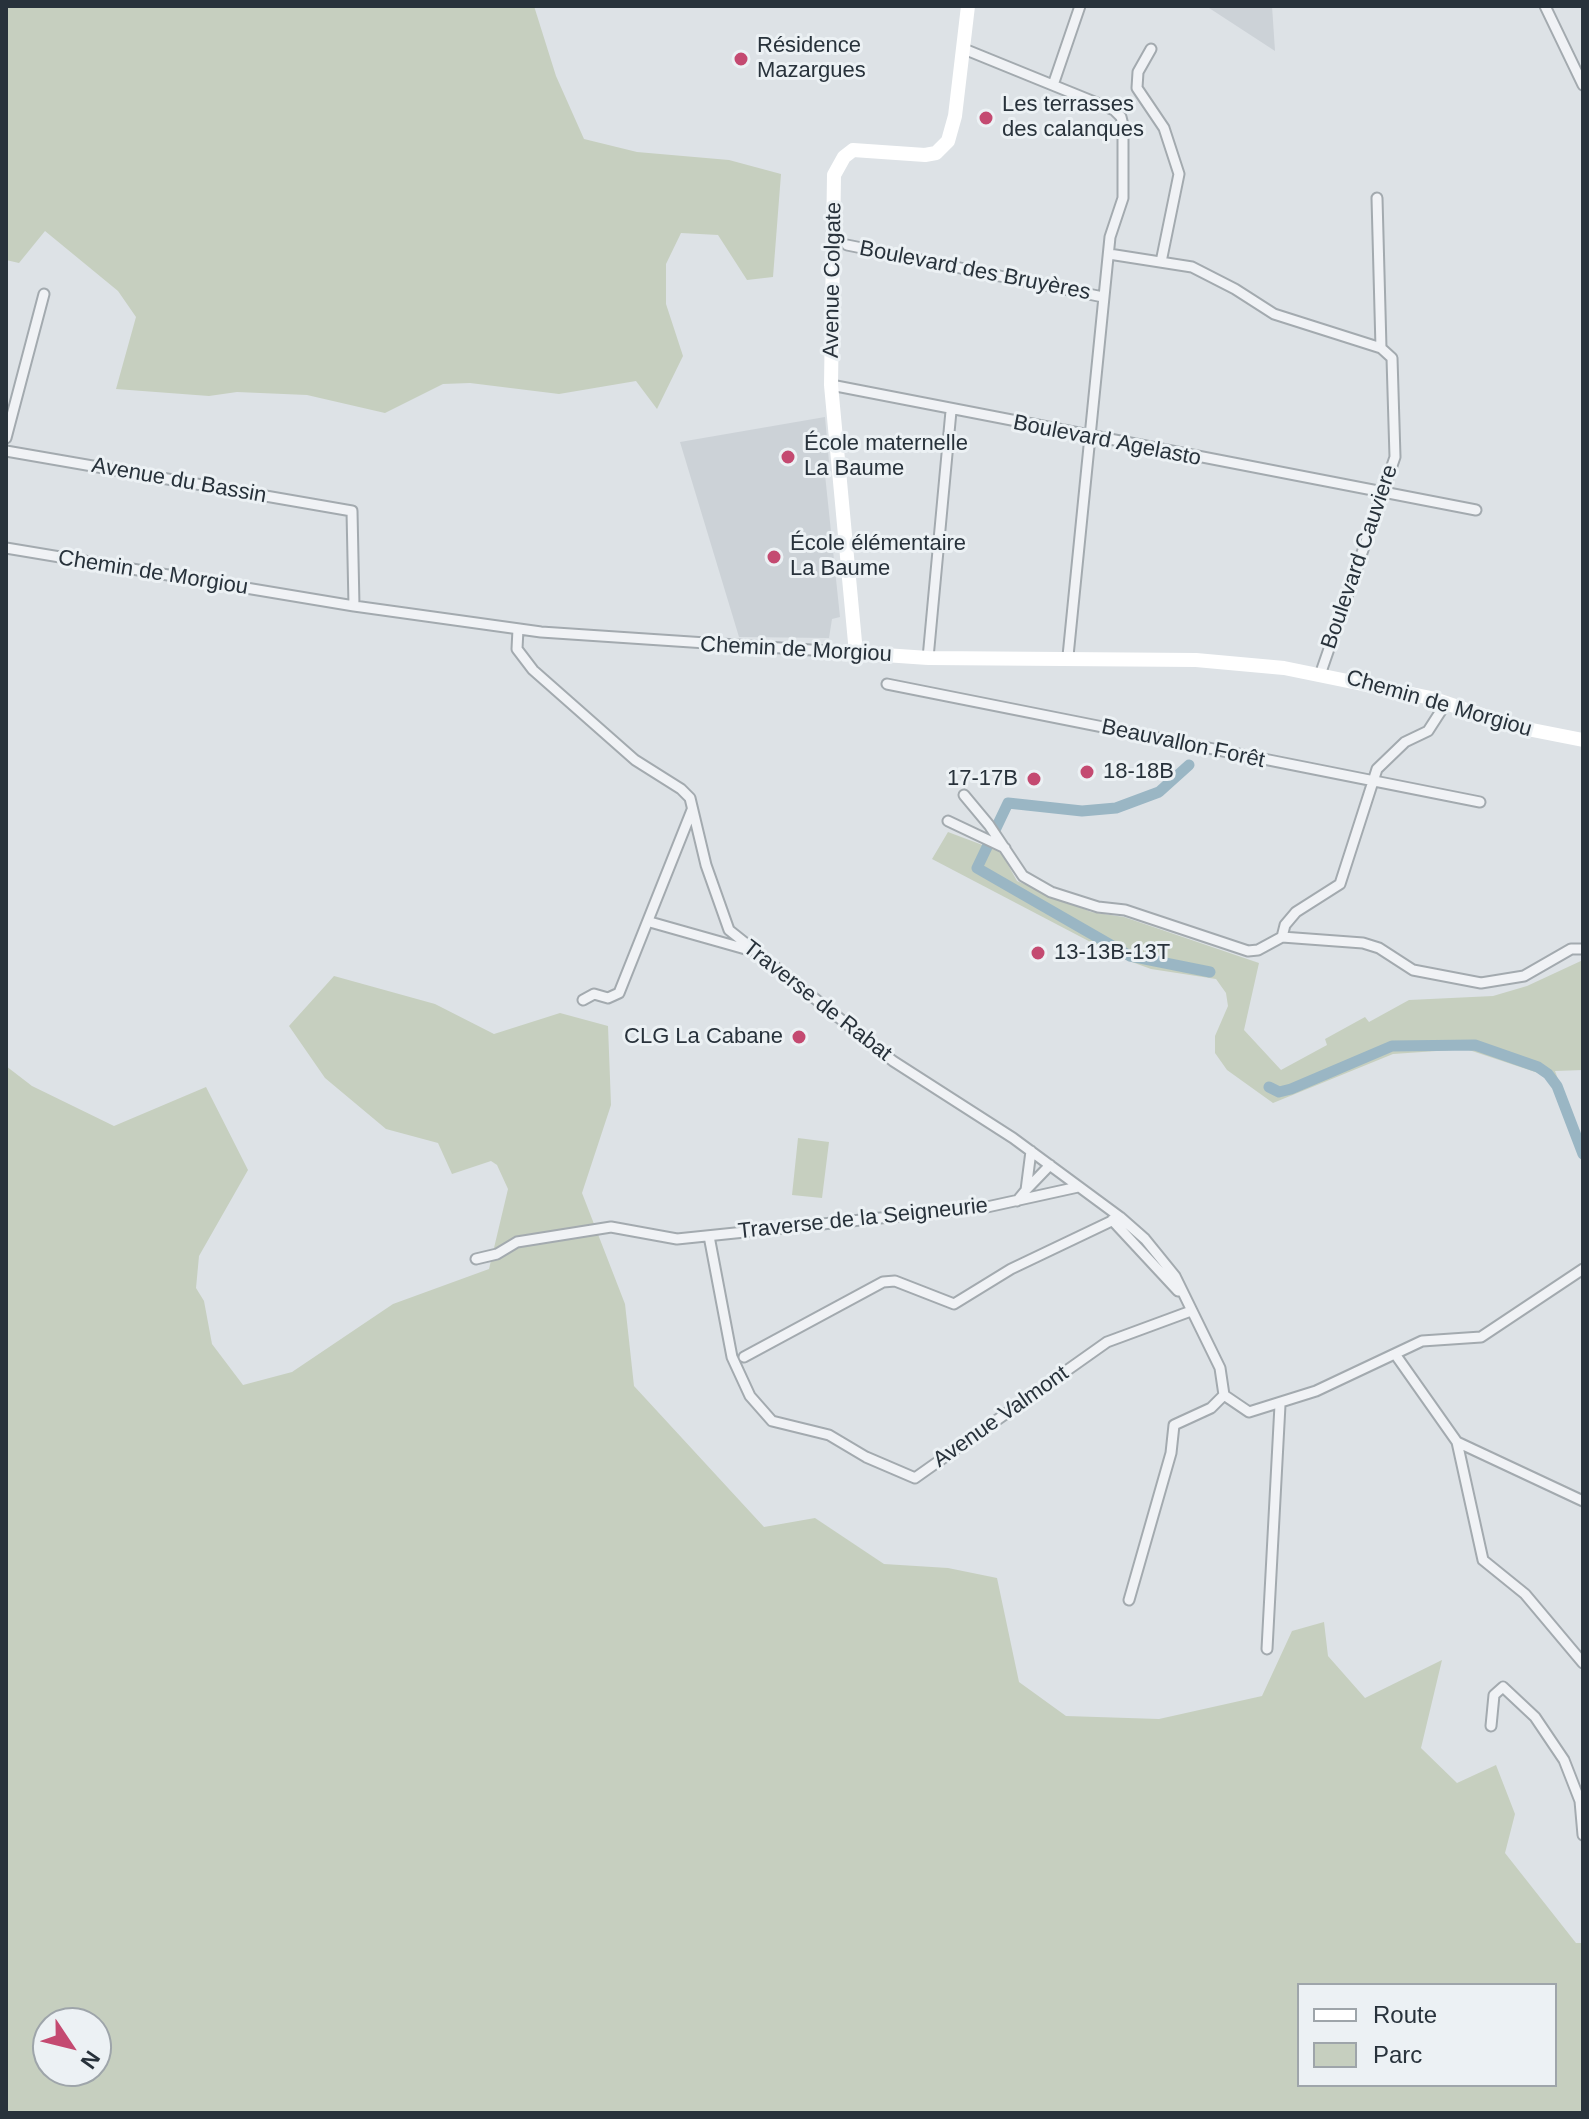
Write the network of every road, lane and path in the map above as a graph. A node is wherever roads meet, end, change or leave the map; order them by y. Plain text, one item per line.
1 (968, 6) edge
2 (1080, 6) edge
3 (1545, 6) edge
4 (964, 49) junction
5 (1151, 49) dead end
6 (1053, 85) junction
7 (1583, 85) edge
8 (1377, 198) dead end
9 (847, 245) dead end
10 (1109, 254) junction
11 (1161, 262) junction
12 (44, 294) dead end
13 (1103, 297) junction
14 (1382, 349) junction
15 (831, 385) junction
16 (951, 411) junction
17 (1090, 437) junction
18 (6, 438) edge
19 (6, 451) edge
20 (1383, 493) junction
21 (1476, 510) dead end
22 (6, 548) edge
23 (354, 606) junction
24 (518, 629) junction
25 (856, 653) junction
26 (1068, 656) junction
27 (928, 658) junction
28 (1321, 672) junction
29 (887, 684) dead end
30 (1446, 703) junction
31 (1583, 740) edge
32 (1370, 782) junction
33 (964, 795) dead end
34 (1480, 802) dead end
35 (692, 810) junction
36 (948, 821) dead end
37 (1005, 848) junction
38 (650, 922) junction
39 (1282, 937) junction
40 (1583, 949) edge
41 (752, 951) junction
42 (583, 1000) dead end
43 (1031, 1151) junction
44 (1050, 1165) junction
45 (1078, 1187) junction
46 (1026, 1190) junction
47 (1017, 1201) junction
48 (1117, 1220) junction
49 (709, 1236) junction
50 (476, 1259) dead end
51 (1583, 1269) edge
52 (1191, 1311) junction
53 (1395, 1354) junction
54 (744, 1357) dead end
55 (1224, 1395) junction
56 (1280, 1405) junction
57 (1457, 1442) junction
58 (1583, 1501) edge
59 (1129, 1600) dead end
60 (1267, 1649) dead end
61 (1583, 1663) edge
62 (1491, 1726) dead end
63 (1583, 1835) edge

1 - 4 street, Avenue Colgate
2 - 6 street
3 - 7 street
4 - 6 street
4 - 15 street, Avenue Colgate
5 - 11 street
6 - 10 street
8 - 14 street, Boulevard Cauviere
9 - 13 street, Boulevard des Bruyères
10 - 11 street
10 - 13 street
11 - 14 street
12 - 18 street
13 - 17 street
14 - 20 street, Boulevard Cauviere
15 - 16 street, Boulevard Agelasto
15 - 25 street, Avenue Colgate
16 - 17 street, Boulevard Agelasto
16 - 27 street
17 - 20 street, Boulevard Agelasto
17 - 26 street
19 - 23 street, Avenue du Bassin
20 - 21 street, Boulevard Agelasto
20 - 28 street, Boulevard Cauviere
22 - 23 street, Chemin de Morgiou
23 - 24 street, Chemin de Morgiou
24 - 25 street, Chemin de Morgiou
24 - 35 street, Traverse de Rabat
25 - 27 street, Chemin de Morgiou
26 - 27 street, Chemin de Morgiou
26 - 28 street, Chemin de Morgiou
28 - 30 street, Chemin de Morgiou
29 - 32 street, Beauvallon Forêt
30 - 31 street, Chemin de Morgiou
30 - 32 street
32 - 34 street, Beauvallon Forêt
32 - 39 street
33 - 37 street
35 - 38 street
35 - 41 street, Traverse de Rabat
36 - 37 street
37 - 39 street
38 - 41 street
38 - 42 street
39 - 40 street
41 - 43 street, Traverse de Rabat
43 - 44 street
43 - 46 street
44 - 45 street
44 - 46 street, Traverse de la Seigneurie
45 - 47 street, Traverse de la Seigneurie
45 - 48 street
46 - 47 street, Traverse de la Seigneurie
47 - 49 street, Traverse de la Seigneurie
48 - 52 street
48 - 54 street
49 - 50 street, Traverse de la Seigneurie
49 - 52 street, Avenue Valmont
51 - 53 street
52 - 55 street
53 - 56 street
53 - 57 street
55 - 56 street
55 - 59 street
56 - 60 street
57 - 58 street
57 - 61 street
62 - 63 street

